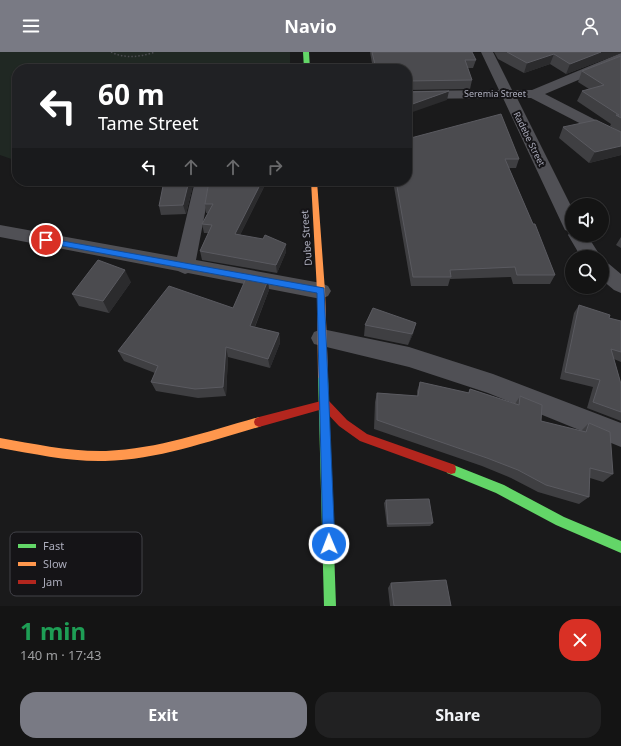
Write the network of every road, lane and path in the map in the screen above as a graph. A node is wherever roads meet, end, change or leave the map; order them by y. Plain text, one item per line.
1 (111, 52) edge
2 (155, 52) edge
3 (306, 52) edge
4 (487, 52) edge
5 (621, 57) edge
6 (307, 64) edge
7 (507, 94) junction
8 (534, 94) junction
9 (412, 95) edge
10 (621, 139) edge
11 (203, 186) edge
12 (314, 186) edge
13 (565, 212) edge
14 (0, 231) edge
15 (185, 267) junction
16 (609, 275) edge
17 (621, 285) edge
18 (321, 291) junction
19 (322, 338) junction
20 (325, 404) junction
21 (621, 435) edge
22 (0, 443) edge
23 (621, 547) edge
24 (330, 606) edge

1 - 2 path
3 - 6 street
4 - 7 street, Radebe Street
5 - 8 street
7 - 8 street, Seremia Street
7 - 9 street, Seremia Street
7 - 13 street, Radebe Street
8 - 10 street, Seremia Street
11 - 15 street
12 - 18 street, Dube Street
14 - 15 street
15 - 18 street
16 - 17 street
18 - 19 street, Dube Street
19 - 20 street, Dube Street
19 - 21 street
20 - 22 street
20 - 23 street
20 - 24 street, Dube Street

